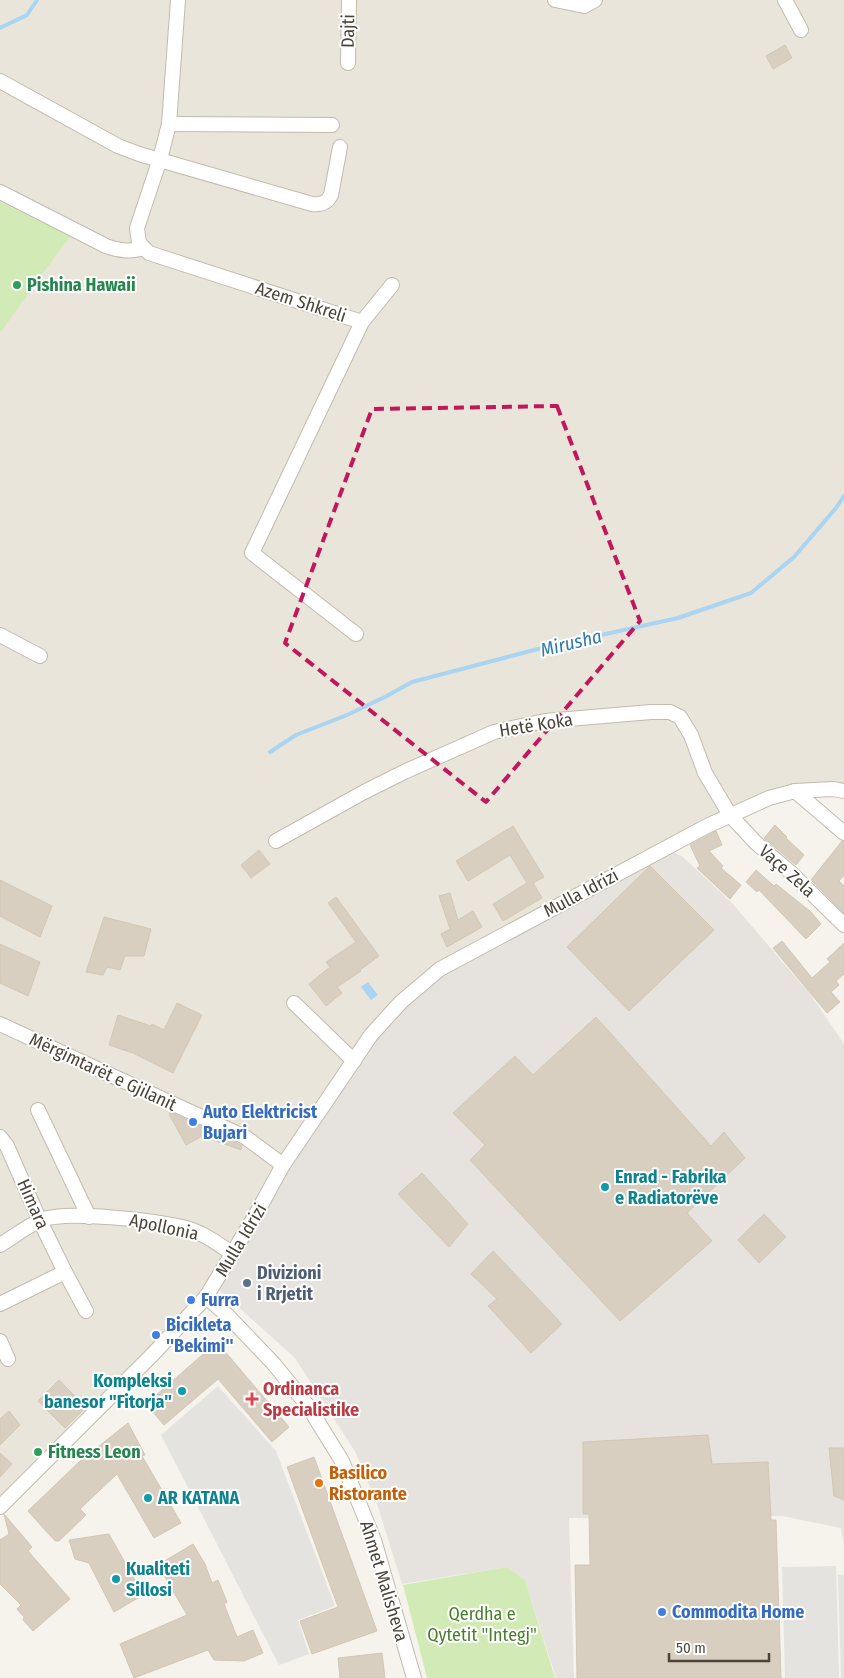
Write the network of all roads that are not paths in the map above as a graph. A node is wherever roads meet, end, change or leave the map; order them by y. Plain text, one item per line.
1 (178, 0) edge
2 (348, 0) edge
3 (555, 0) edge
4 (595, 0) edge
5 (785, 0) edge
6 (801, 30) dead end
7 (348, 63) dead end
8 (0, 81) edge
9 (169, 124) junction
10 (332, 125) dead end
11 (340, 147) dead end
12 (160, 159) junction
13 (0, 192) edge
14 (144, 248) junction
15 (392, 285) dead end
16 (362, 322) junction
17 (356, 634) dead end
18 (0, 635) edge
19 (40, 656) dead end
20 (795, 791) junction
21 (844, 791) edge
22 (730, 816) junction
23 (844, 833) edge
24 (276, 841) dead end
25 (844, 925) edge
26 (294, 1003) dead end
27 (0, 1024) edge
28 (354, 1061) junction
29 (38, 1110) dead end
30 (0, 1137) edge
31 (283, 1165) junction
32 (89, 1217) junction
33 (40, 1221) junction
34 (0, 1244) edge
35 (233, 1254) junction
36 (64, 1272) junction
37 (206, 1297) junction
38 (0, 1304) edge
39 (86, 1311) dead end
40 (0, 1341) edge
41 (8, 1359) dead end
42 (0, 1507) edge
43 (414, 1678) edge

1 - 9 street
2 - 7 street, Dajti
3 - 4 street
5 - 6 street
8 - 12 street
9 - 10 street
9 - 12 street
11 - 12 street
12 - 14 street
13 - 14 street
14 - 16 street, Azem Shkreli
15 - 16 street
16 - 17 street, Azem Shkreli
18 - 19 street
20 - 21 street, Mulla Idrizi
20 - 22 street, Mulla Idrizi
20 - 23 street
22 - 24 street, Hetë Koka
22 - 25 street, Vaçe Zela
22 - 28 street, Mulla Idrizi
26 - 28 street
27 - 31 street, Mërgimtarët e Gjilanit
28 - 31 street, Mulla Idrizi
29 - 32 street
30 - 33 street, Himara
31 - 35 street, Mulla Idrizi
32 - 33 street, Apollonia
32 - 35 street, Apollonia
33 - 34 street, Apollonia
33 - 36 street, Himara
35 - 37 street, Mulla Idrizi
36 - 38 street
36 - 39 street, Himara
37 - 42 street, Mulla Idrizi
37 - 43 street, Ahmet Malisheva
40 - 41 street

